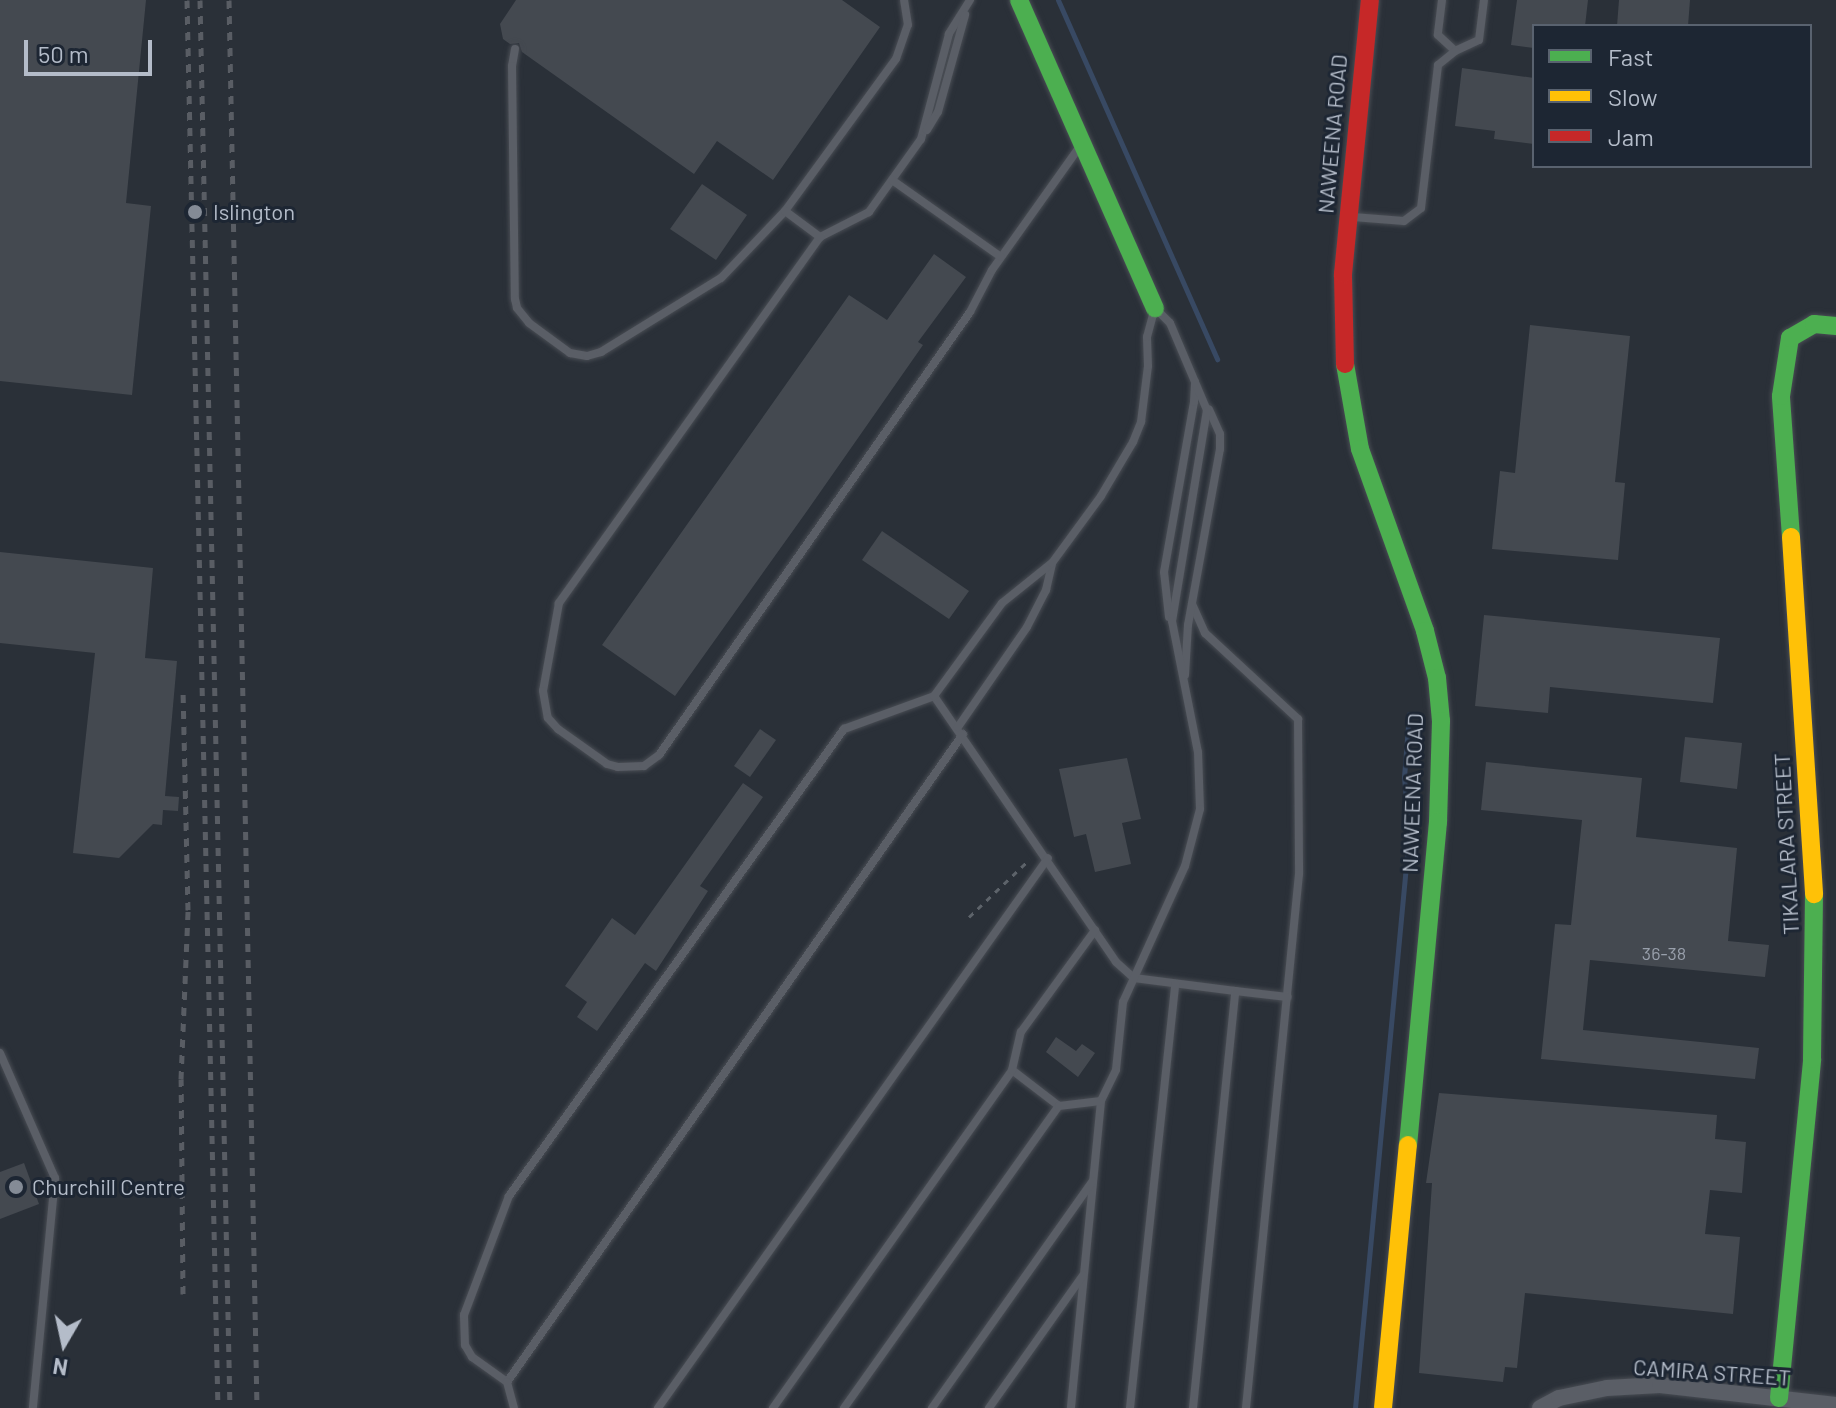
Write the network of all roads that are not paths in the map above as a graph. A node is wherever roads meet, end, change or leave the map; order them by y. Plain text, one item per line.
1 (904, 0) edge
2 (1019, 0) edge
3 (1370, 0) edge
4 (1442, 0) edge
5 (1484, 0) edge
6 (969, 1) edge
7 (515, 49) dead end
8 (1455, 51) junction
9 (921, 139) junction
10 (1083, 142) junction
11 (892, 180) junction
12 (785, 211) junction
13 (1349, 217) junction
14 (820, 237) junction
15 (1001, 257) junction
16 (1155, 308) junction
17 (1836, 326) edge
18 (1192, 371) junction
19 (1205, 401) junction
20 (1052, 563) junction
21 (1192, 604) junction
22 (1173, 633) junction
23 (1185, 691) junction
24 (934, 696) junction
25 (960, 731) junction
26 (1046, 855) junction
27 (1095, 930) junction
28 (1134, 978) junction
29 (1175, 984) junction
30 (1235, 991) junction
31 (1288, 997) junction
32 (0, 1053) edge
33 (1012, 1070) junction
34 (1101, 1101) junction
35 (1059, 1106) junction
36 (1093, 1180) junction
37 (1084, 1273) junction
38 (507, 1382) junction
39 (1779, 1398) junction
40 (1836, 1405) edge
41 (33, 1408) edge
42 (514, 1408) edge
43 (658, 1408) edge
44 (773, 1408) edge
45 (844, 1408) edge
46 (932, 1408) edge
47 (989, 1408) edge
48 (1071, 1408) edge
49 (1130, 1408) edge
50 (1193, 1408) edge
51 (1246, 1408) edge
52 (1383, 1408) edge
53 (1540, 1408) edge

1 - 12 lane
2 - 10 street
3 - 13 street, NAWEENA ROAD
4 - 8 lane
5 - 8 lane
6 - 9 lane
6 - 9 lane
7 - 12 lane
8 - 13 lane
9 - 11 lane
10 - 15 lane
10 - 16 street
11 - 14 lane
11 - 15 lane
12 - 14 lane
13 - 52 street, NAWEENA ROAD
14 - 15 lane
16 - 18 lane
16 - 20 lane
17 - 39 street, TIKALARA STREET
18 - 19 lane
18 - 22 lane
19 - 21 lane
19 - 22 lane
20 - 24 lane
20 - 25 lane
21 - 23 lane
21 - 31 lane
22 - 23 lane
23 - 28 lane
24 - 25 lane
24 - 38 lane
25 - 26 lane
25 - 38 lane
26 - 27 lane
26 - 43 lane
27 - 28 lane
27 - 33 lane
28 - 29 lane
28 - 34 lane
29 - 30 lane
29 - 49 lane
30 - 31 lane
30 - 50 lane
31 - 51 lane
32 - 41 lane
33 - 35 lane
33 - 44 lane
34 - 35 lane
34 - 36 lane
35 - 45 lane
36 - 37 lane
36 - 46 lane
37 - 47 lane
37 - 48 lane
38 - 42 lane
39 - 40 street, CAMIRA STREET
39 - 53 street, CAMIRA STREET

